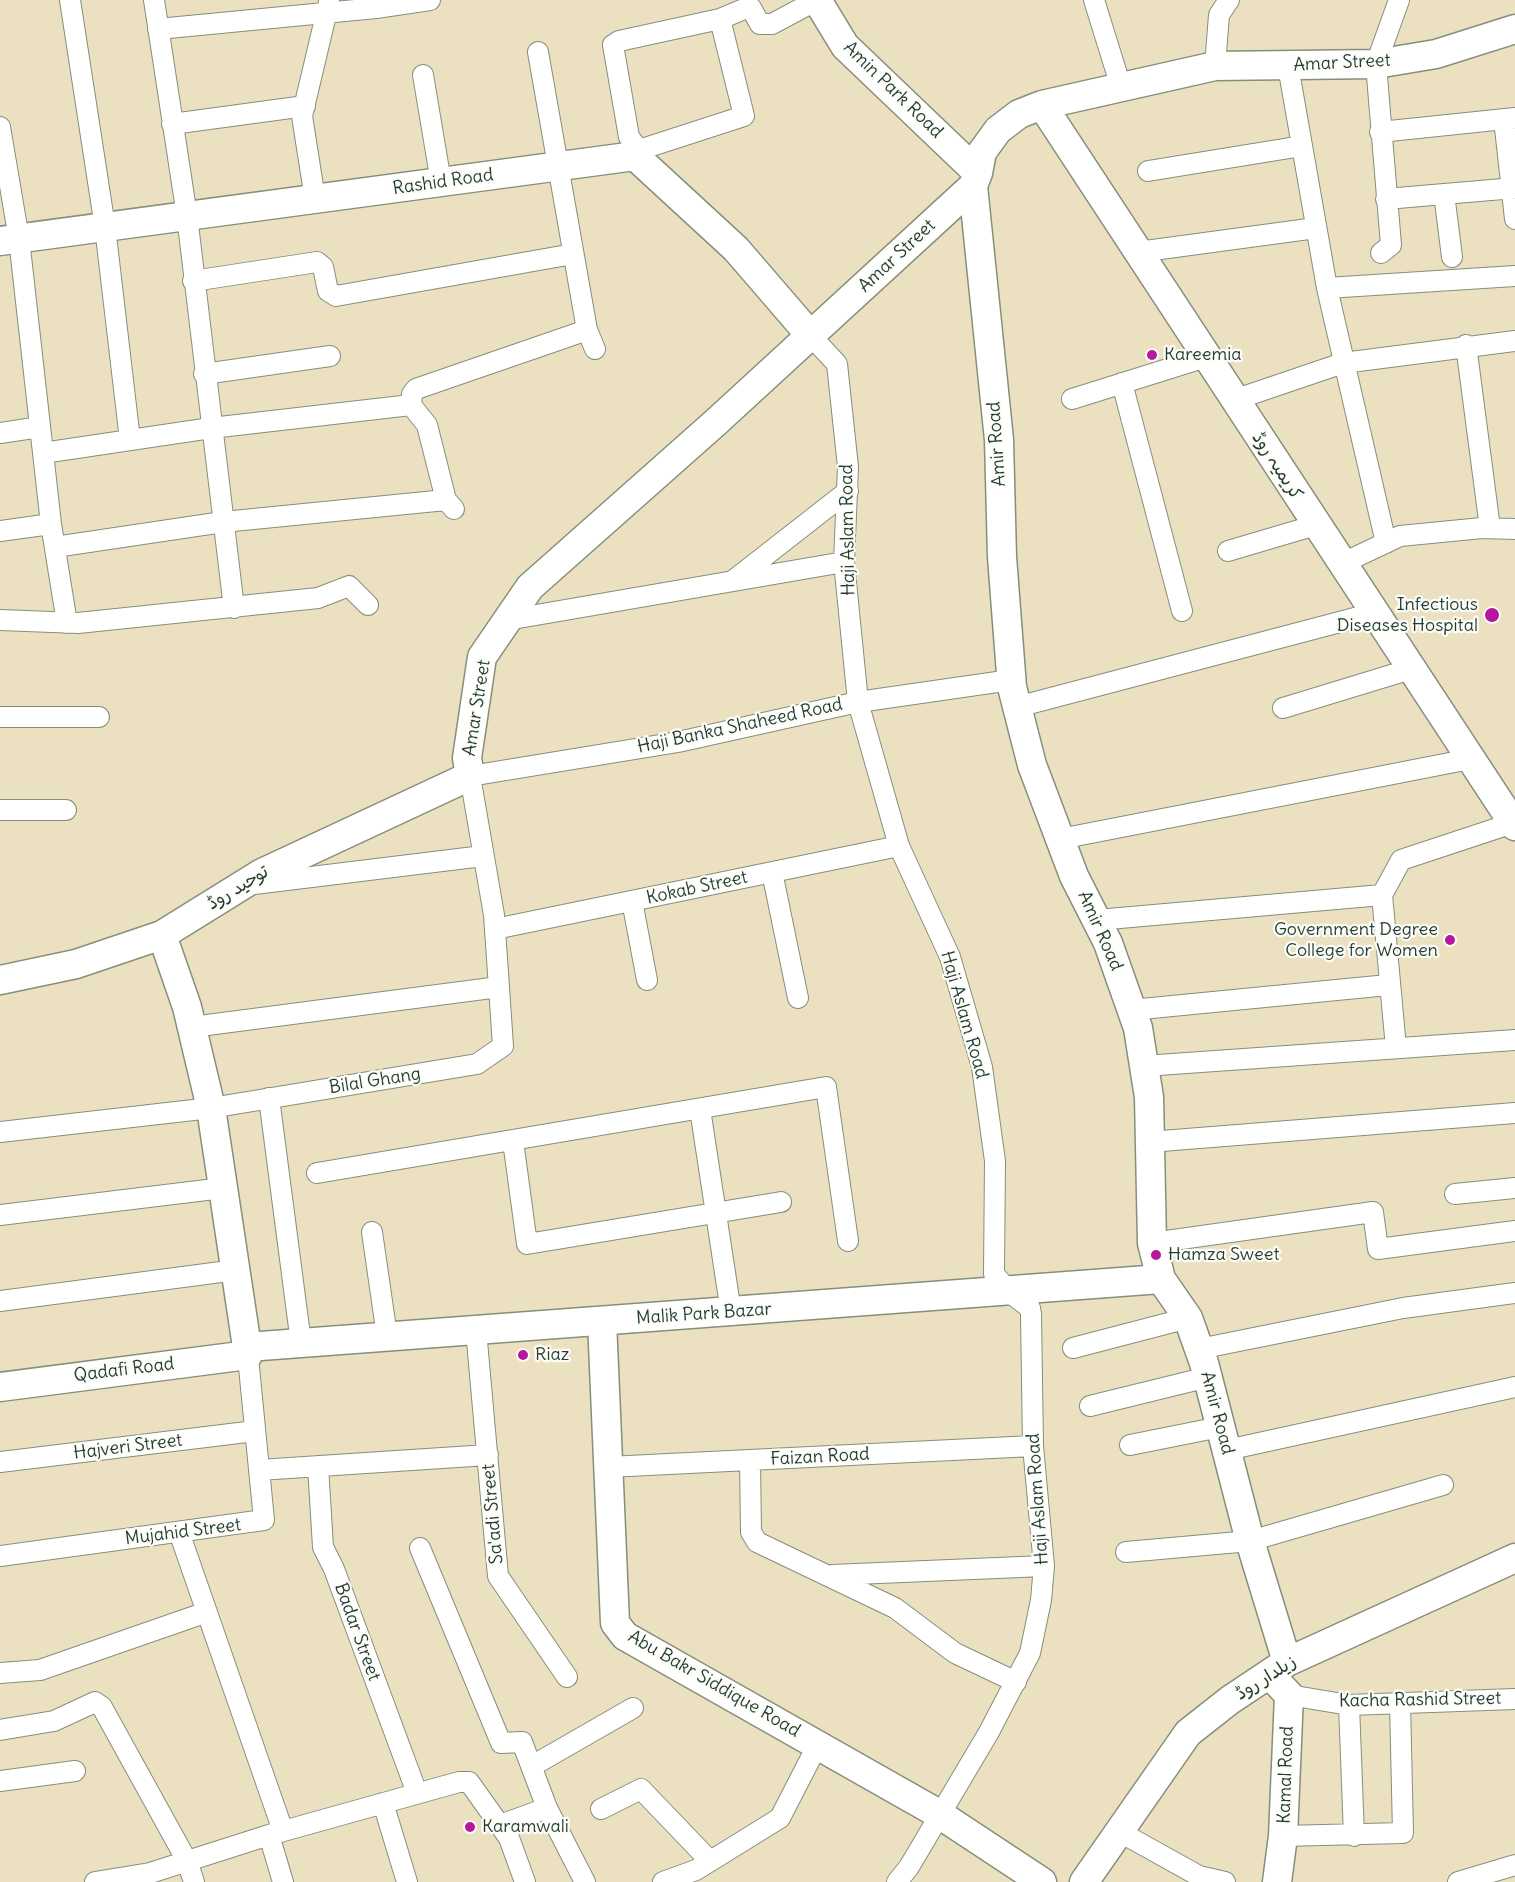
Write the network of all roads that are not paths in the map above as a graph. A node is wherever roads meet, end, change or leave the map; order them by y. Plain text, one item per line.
1 (70, 0) edge
2 (154, 0) edge
3 (430, 0) edge
4 (817, 0) edge
5 (1094, 0) edge
6 (1229, 0) edge
7 (1399, 0) edge
8 (329, 6) edge
9 (720, 19) junction
10 (158, 29) junction
11 (1515, 29) edge
12 (538, 52) dead end
13 (1376, 64) junction
14 (1215, 66) junction
15 (1288, 66) junction
16 (423, 75) dead end
17 (1121, 87) junction
18 (1042, 105) junction
19 (305, 106) junction
20 (1510, 118) edge
21 (172, 124) junction
22 (0, 127) edge
23 (1380, 132) junction
24 (1302, 146) junction
25 (637, 153) junction
26 (557, 167) junction
27 (1149, 171) dead end
28 (976, 179) junction
29 (441, 182) junction
30 (1514, 188) edge
31 (1444, 194) junction
32 (315, 199) junction
33 (1386, 199) junction
34 (187, 216) junction
35 (1515, 219) edge
36 (105, 227) junction
37 (1316, 228) junction
38 (9, 240) edge
39 (1138, 252) junction
40 (1381, 253) dead end
41 (573, 254) junction
42 (1452, 257) dead end
43 (1515, 276) edge
44 (193, 281) junction
45 (1327, 288) junction
46 (586, 330) junction
47 (811, 336) junction
48 (1515, 341) edge
49 (1466, 345) junction
50 (595, 349) dead end
51 (330, 356) dead end
52 (1206, 357) junction
53 (1343, 363) junction
54 (204, 374) junction
55 (1122, 383) junction
56 (1072, 399) dead end
57 (1234, 400) junction
58 (411, 405) junction
59 (40, 427) junction
60 (211, 428) junction
61 (0, 433) edge
62 (130, 440) junction
63 (43, 453) junction
64 (848, 490) junction
65 (223, 522) junction
66 (51, 524) junction
67 (1316, 525) junction
68 (1490, 528) junction
69 (1515, 529) edge
70 (0, 531) edge
71 (1386, 543) junction
72 (55, 547) junction
73 (1228, 551) dead end
74 (844, 562) junction
75 (1341, 564) junction
76 (733, 581) junction
77 (368, 605) dead end
78 (234, 608) junction
79 (1182, 611) dead end
80 (1374, 613) junction
81 (0, 620) edge
82 (507, 620) junction
83 (66, 623) junction
84 (1411, 669) junction
85 (1014, 693) junction
86 (858, 702) junction
87 (1283, 708) dead end
88 (0, 717) edge
89 (99, 717) dead end
90 (1470, 759) junction
91 (470, 776) junction
92 (0, 810) edge
93 (66, 810) dead end
94 (1514, 825) edge
95 (1060, 839) junction
96 (899, 846) junction
97 (483, 856) junction
98 (772, 872) junction
99 (242, 885) junction
100 (1382, 895) junction
101 (632, 901) junction
102 (1097, 920) junction
103 (495, 930) junction
104 (162, 935) junction
105 (0, 980) edge
106 (647, 980) dead end
107 (1388, 985) junction
108 (499, 987) junction
109 (798, 998) dead end
110 (1131, 1010) junction
111 (192, 1027) junction
112 (1515, 1040) edge
113 (1396, 1048) junction
114 (1144, 1065) junction
115 (269, 1098) junction
116 (211, 1108) junction
117 (700, 1108) junction
118 (1515, 1113) edge
119 (0, 1132) edge
120 (513, 1141) junction
121 (1149, 1142) junction
122 (317, 1173) dead end
123 (223, 1188) junction
124 (1515, 1188) edge
125 (1455, 1194) dead end
126 (780, 1202) dead end
127 (716, 1213) junction
128 (0, 1215) edge
129 (1515, 1231) edge
130 (372, 1232) dead end
131 (848, 1241) dead end
132 (1152, 1243) junction
133 (236, 1270) junction
134 (1161, 1279) junction
135 (1009, 1292) junction
136 (1515, 1293) edge
137 (0, 1301) edge
138 (731, 1312) junction
139 (1188, 1318) junction
140 (602, 1321) junction
141 (476, 1330) junction
142 (387, 1336) junction
143 (301, 1343) junction
144 (1073, 1348) dead end
145 (1199, 1349) junction
146 (247, 1351) junction
147 (1208, 1377) junction
148 (0, 1387) edge
149 (1515, 1388) edge
150 (1090, 1406) dead end
151 (255, 1431) junction
152 (1223, 1439) junction
153 (1130, 1445) dead end
154 (1033, 1446) junction
155 (488, 1455) junction
156 (750, 1460) junction
157 (0, 1462) edge
158 (318, 1466) junction
159 (608, 1467) junction
160 (259, 1470) junction
161 (1443, 1485) dead end
162 (179, 1532) junction
163 (1250, 1540) junction
164 (420, 1548) dead end
165 (1126, 1552) dead end
166 (0, 1556) edge
167 (1515, 1558) edge
168 (1044, 1566) junction
169 (829, 1576) junction
170 (207, 1612) junction
171 (0, 1673) edge
172 (567, 1677) dead end
173 (1282, 1678) junction
174 (1016, 1682) junction
175 (1515, 1699) edge
176 (1400, 1703) junction
177 (1349, 1705) junction
178 (633, 1708) dead end
179 (0, 1730) edge
180 (818, 1744) junction
181 (532, 1766) junction
182 (75, 1771) dead end
183 (0, 1780) edge
184 (417, 1793) junction
185 (383, 1803) junction
186 (547, 1808) junction
187 (601, 1809) dead end
188 (939, 1814) junction
189 (500, 1825) junction
190 (1118, 1831) junction
191 (276, 1833) junction
192 (1283, 1836) junction
193 (1354, 1836) junction
194 (187, 1861) junction
195 (710, 1861) junction
196 (1515, 1865) edge
197 (95, 1882) edge
198 (194, 1882) edge
199 (283, 1882) edge
200 (407, 1882) edge
201 (525, 1882) edge
202 (587, 1882) edge
203 (663, 1882) edge
204 (897, 1882) edge
205 (1042, 1882) edge
206 (1084, 1882) edge
207 (1225, 1882) edge
208 (1277, 1882) edge
209 (1458, 1882) edge

1 - 36 street
2 - 10 street
3 - 8 street
4 - 9 street
4 - 28 street, Amin Park Road
5 - 17 street
6 - 14 street
7 - 13 street
8 - 10 street
8 - 19 street
9 - 25 street
9 - 25 street
10 - 21 street
11 - 13 street, Amar Street
12 - 26 street
13 - 15 street, Amar Street
13 - 23 street
14 - 15 street, Amar Street
14 - 17 street, Amar Street
15 - 24 street
16 - 29 street
17 - 18 street, Amar Street
18 - 28 street, Amar Street
18 - 39 street, کریمیہ روڈ
19 - 21 street
19 - 32 street
20 - 23 street
20 - 30 street
21 - 34 street
22 - 38 street
23 - 33 street
24 - 27 street
24 - 37 street
25 - 26 street, Rashid Road
25 - 47 street
26 - 29 street, Rashid Road
26 - 41 street
28 - 47 street, Amar Street
28 - 85 street, Amir Road
29 - 32 street, Rashid Road
30 - 31 street
30 - 35 street
31 - 33 street
31 - 42 street
32 - 34 street, Rashid Road
33 - 40 street
34 - 36 street, Rashid Road
34 - 44 street
36 - 38 street, Rashid Road
36 - 62 street
37 - 39 street
37 - 45 street
38 - 59 street
39 - 52 street, کریمیہ روڈ
41 - 44 street
41 - 46 street
43 - 45 street
44 - 54 street
45 - 53 street
46 - 50 street
46 - 58 street
47 - 64 street, Haji Aslam Road
47 - 82 street, Amar Street
48 - 49 street
49 - 53 street
49 - 68 street
51 - 54 street
52 - 55 street
52 - 57 street, کریمیہ روڈ
53 - 57 street
53 - 71 street
54 - 60 street
55 - 56 street
55 - 79 street
57 - 67 street, کریمیہ روڈ
58 - 60 street
58 - 65 street
59 - 61 street
59 - 63 street
60 - 62 street
60 - 65 street
62 - 63 street
63 - 66 street
64 - 74 street, Haji Aslam Road
64 - 76 street
65 - 72 street
65 - 78 street
66 - 70 street
66 - 72 street
67 - 73 street
67 - 75 street, کریمیہ روڈ
68 - 69 street
68 - 71 street
71 - 75 street
72 - 83 street
74 - 76 street
74 - 86 street, Haji Aslam Road
75 - 80 street, کریمیہ روڈ
76 - 82 street
77 - 78 street
78 - 83 street
80 - 84 street, کریمیہ روڈ
80 - 85 street, Haji Banka Shaheed Road
81 - 83 street
82 - 91 street, Amar Street
84 - 87 street
84 - 90 street, کریمیہ روڈ
85 - 86 street, Haji Banka Shaheed Road
85 - 95 street, Amir Road
86 - 91 street, Haji Banka Shaheed Road
86 - 96 street, Haji Aslam Road
88 - 89 street
90 - 94 street, کریمیہ روڈ
90 - 95 street
91 - 97 street, Bilal Ghang
91 - 99 street, توحید روڈ
92 - 93 street
94 - 100 street
95 - 102 street, Amir Road
96 - 98 street, Kokab Street
96 - 135 street, Haji Aslam Road
97 - 99 street
97 - 103 street, Bilal Ghang
98 - 101 street, Kokab Street
98 - 109 street
99 - 104 street, توحید روڈ
100 - 102 street
100 - 107 street
101 - 103 street, Kokab Street
101 - 106 street
102 - 110 street, Amir Road
103 - 108 street, Bilal Ghang
104 - 105 street, توحید روڈ
104 - 111 street
107 - 110 street
107 - 113 street
108 - 111 street
108 - 115 street, Bilal Ghang
110 - 114 street, Amir Road
111 - 116 street
112 - 113 street
113 - 114 street
114 - 121 street, Amir Road
115 - 116 street, Bilal Ghang
115 - 143 street
116 - 119 street, Bilal Ghang
116 - 123 street
117 - 120 street
117 - 127 street
117 - 131 street
118 - 121 street
120 - 122 street
120 - 127 street
121 - 132 street, Amir Road
123 - 128 street
123 - 133 street
124 - 125 street
126 - 127 street
127 - 138 street
129 - 132 street
130 - 142 street
132 - 134 street, Amir Road
133 - 137 street
133 - 146 street
134 - 135 street, Malik Park Bazar
134 - 139 street, Amir Road
135 - 138 street, Malik Park Bazar
135 - 154 street, Haji Aslam Road
136 - 145 street
138 - 140 street, Malik Park Bazar
139 - 144 street
139 - 145 street, Amir Road
140 - 141 street, Malik Park Bazar
140 - 159 street, Abu Bakr Siddique Road
141 - 142 street, Malik Park Bazar
141 - 155 street, Sa'adi Street
142 - 143 street, Malik Park Bazar
143 - 146 street, Malik Park Bazar
145 - 147 street, Amir Road
146 - 148 street, Qadafi Road
146 - 151 street, Mujahid Street
147 - 150 street
147 - 152 street, Amir Road
149 - 152 street
151 - 157 street, Hajveri Street
151 - 160 street, Mujahid Street
152 - 153 street
152 - 163 street, Amir Road
154 - 156 street, Faizan Road
154 - 168 street, Haji Aslam Road
155 - 158 street
155 - 172 street, Sa'adi Street
156 - 159 street, Faizan Road
156 - 169 street
158 - 160 street
158 - 184 street, Badar Street
159 - 180 street, Abu Bakr Siddique Road
160 - 162 street, Mujahid Street
161 - 163 street
162 - 166 street, Mujahid Street
162 - 170 street
163 - 165 street
163 - 173 street, Amir Road
164 - 181 street
167 - 173 street, زیلدار روڈ
168 - 169 street
168 - 174 street, Haji Aslam Road
169 - 174 street
170 - 171 street
170 - 191 street
173 - 177 street, Kacha Rashid Street
173 - 190 street, زیلدار روڈ
173 - 192 street, Kamal Road
174 - 188 street, Haji Aslam Road
175 - 176 street, Kacha Rashid Street
176 - 177 street, Kacha Rashid Street
176 - 193 street
177 - 193 street
178 - 181 street
179 - 194 street
180 - 188 street, Abu Bakr Siddique Road
180 - 195 street
181 - 186 street
182 - 183 street
184 - 185 street
184 - 189 street
185 - 191 street
185 - 200 street
186 - 189 street
186 - 202 street
187 - 195 street
188 - 204 street, Haji Aslam Road
188 - 205 street, Abu Bakr Siddique Road
189 - 201 street
190 - 206 street, زیلدار روڈ
190 - 207 street
191 - 194 street
191 - 199 street
192 - 193 street
192 - 208 street, Kamal Road
194 - 197 street
194 - 198 street
195 - 203 street
196 - 209 street

